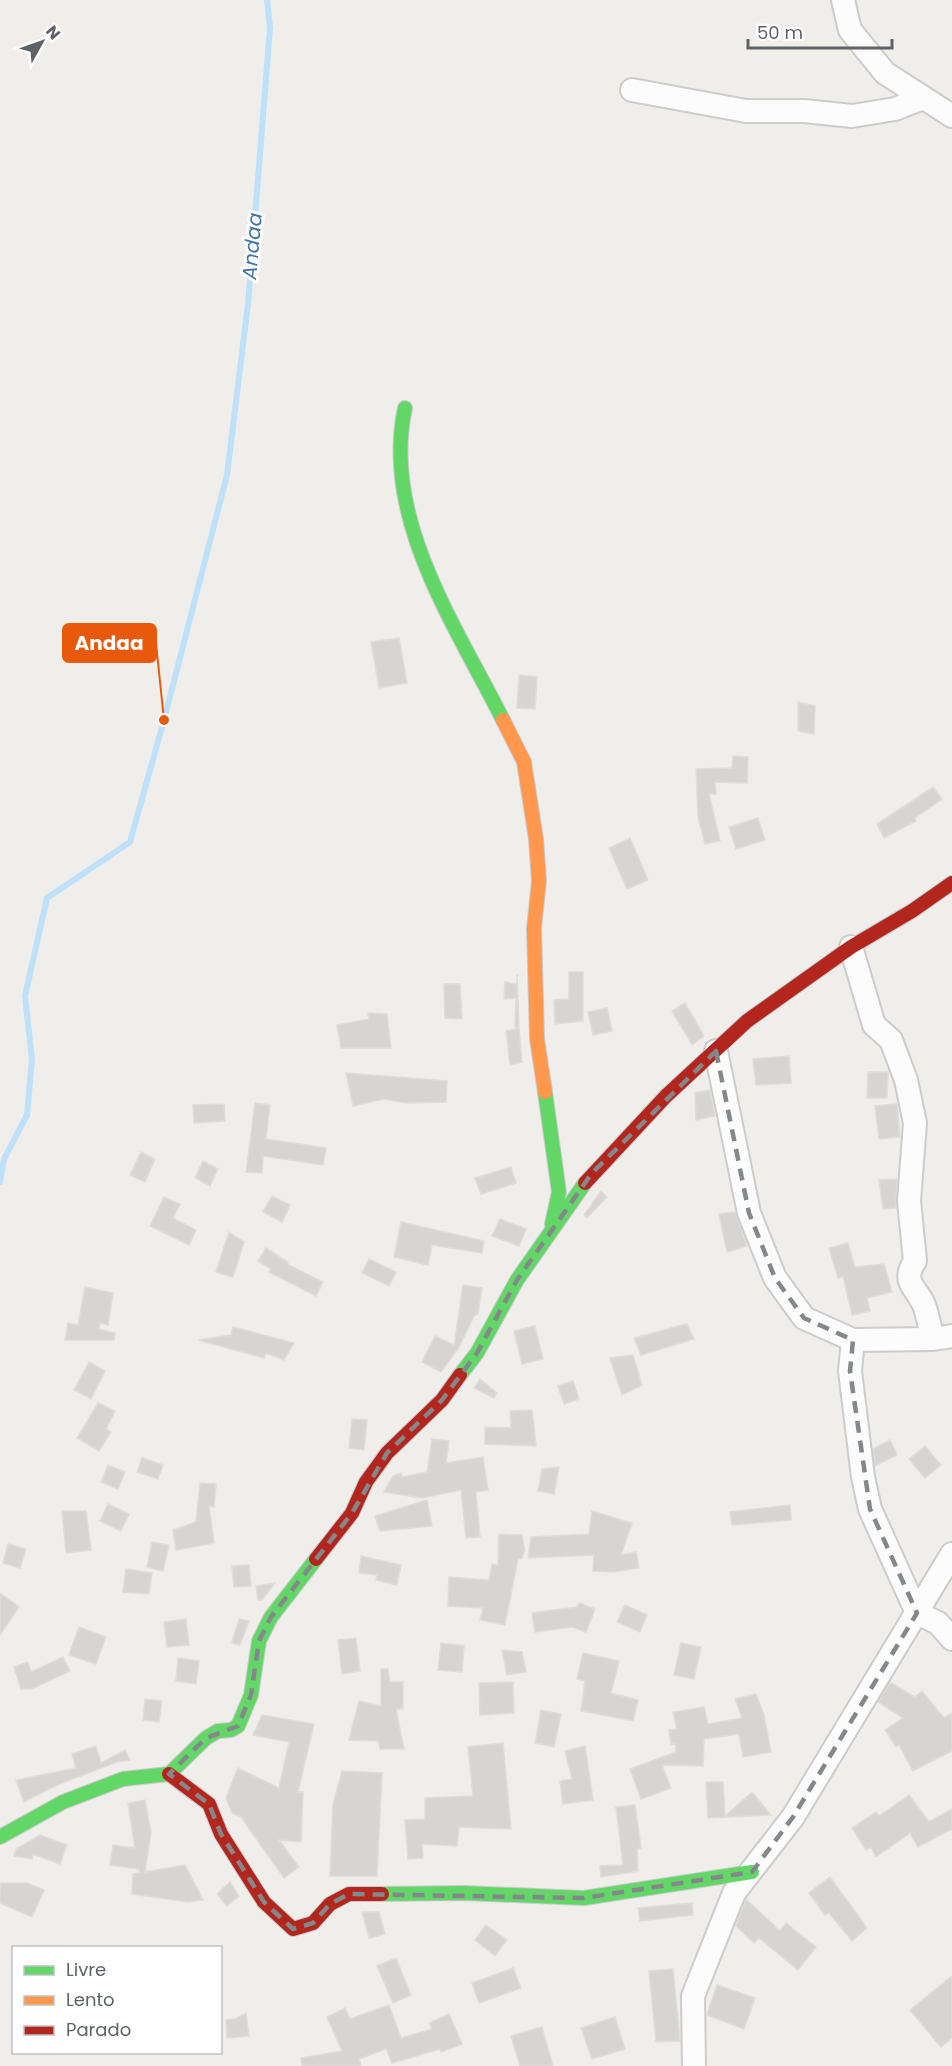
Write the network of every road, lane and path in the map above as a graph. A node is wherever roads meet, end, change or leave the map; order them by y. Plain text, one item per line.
1 (843, 0) edge
2 (632, 90) dead end
3 (923, 98) junction
4 (952, 116) edge
5 (405, 408) dead end
6 (952, 883) edge
7 (851, 947) junction
8 (716, 1051) junction
9 (551, 1228) junction
10 (943, 1337) edge
11 (853, 1340) junction
12 (952, 1554) edge
13 (918, 1613) junction
14 (952, 1639) edge
15 (169, 1774) junction
16 (0, 1838) edge
17 (752, 1872) junction
18 (694, 2066) edge

1 - 3 street
2 - 3 street
3 - 4 street
5 - 9 street
6 - 7 street
7 - 8 street
7 - 10 street
8 - 9 street
8 - 11 street
9 - 15 street
10 - 11 street
11 - 13 street
12 - 13 street
13 - 14 street
13 - 17 street
15 - 16 street
15 - 17 street
17 - 18 street

